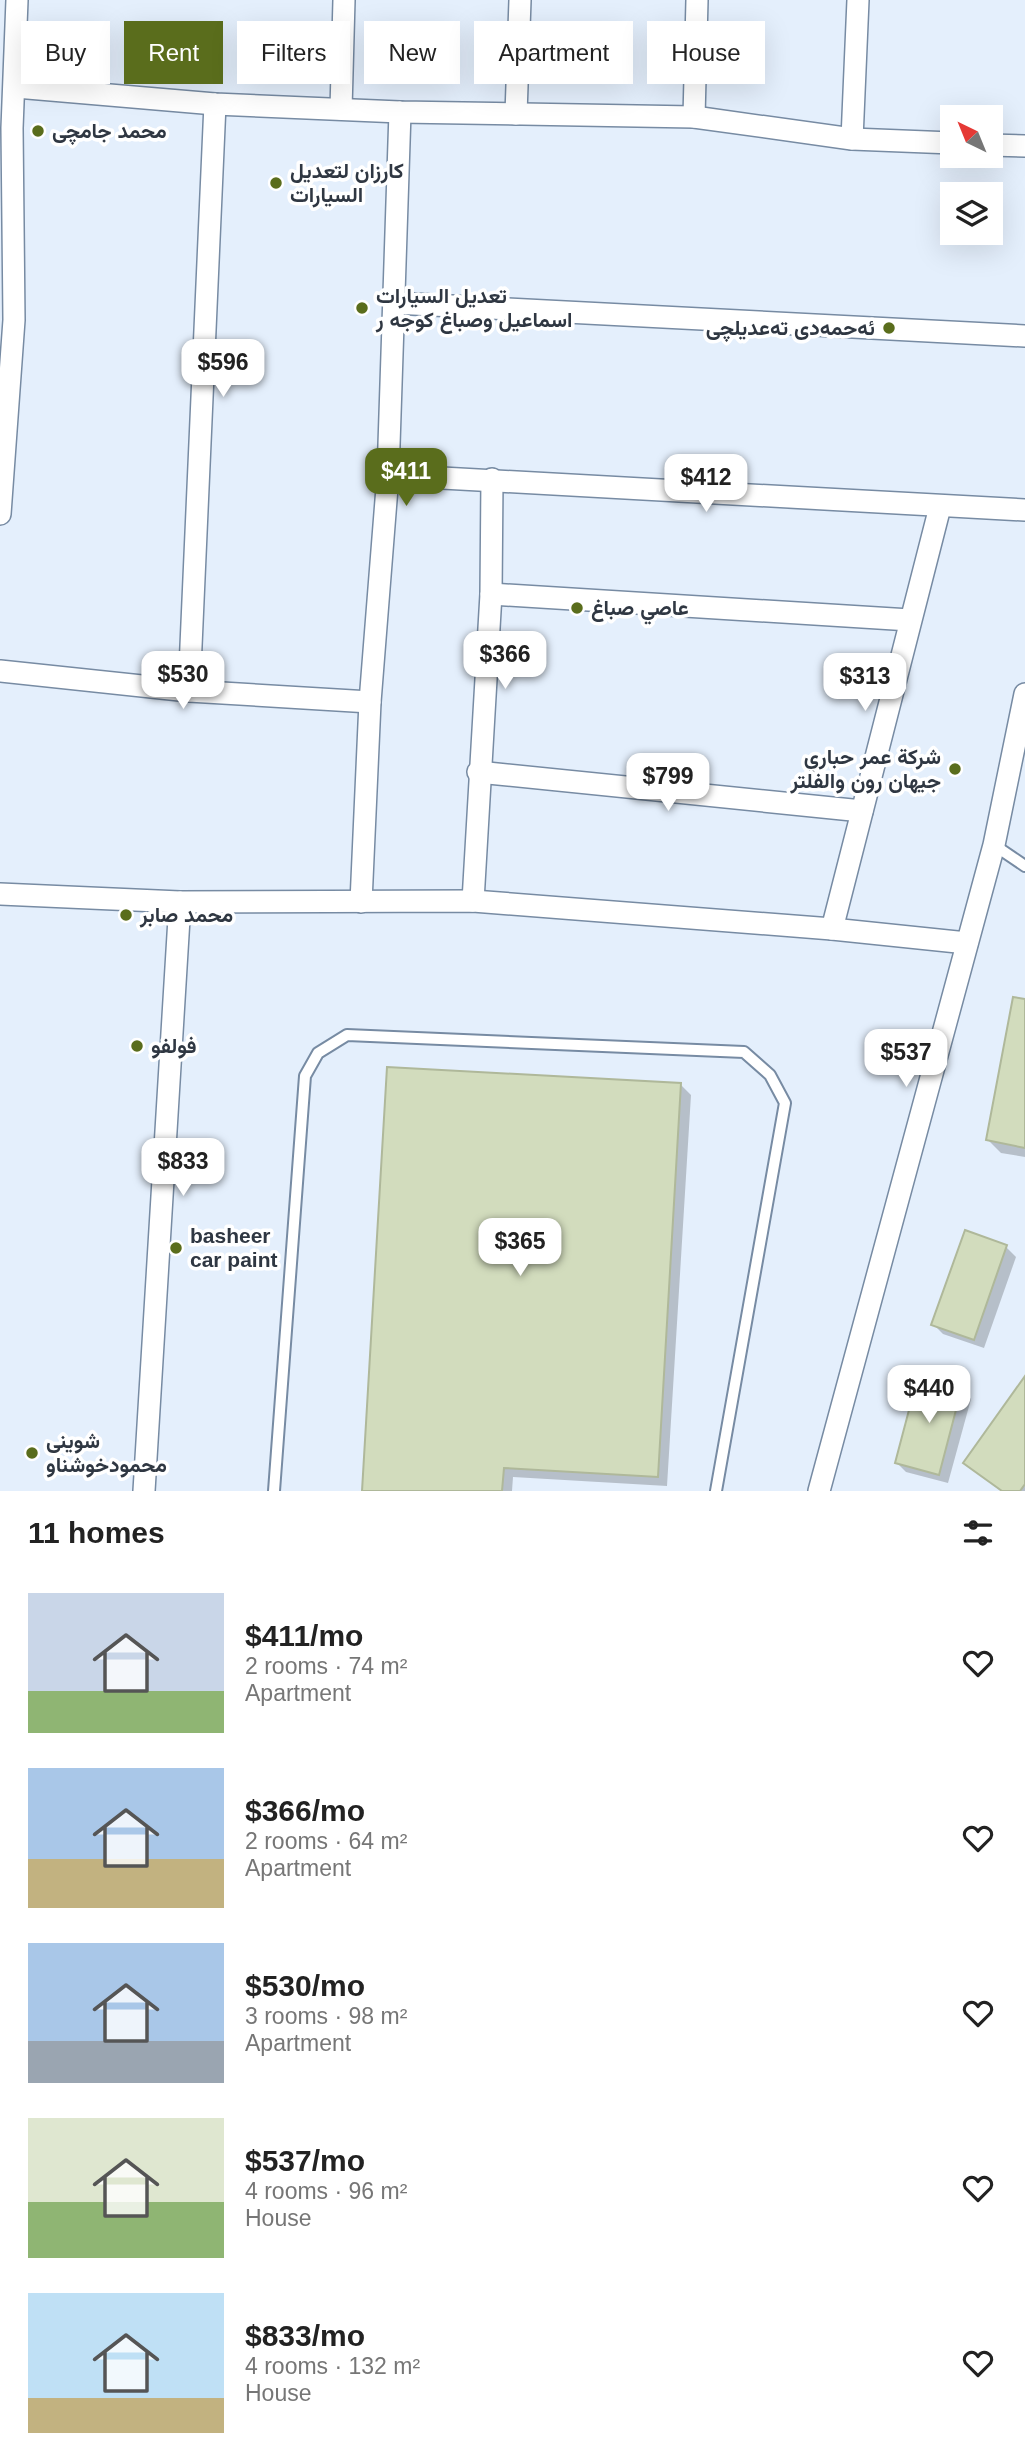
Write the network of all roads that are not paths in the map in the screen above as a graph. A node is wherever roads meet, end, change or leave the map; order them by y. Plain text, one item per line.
1 (17, 0) edge
2 (344, 0) edge
3 (520, 0) edge
4 (697, 0) edge
5 (858, 0) edge
6 (16, 87) junction
7 (215, 104) junction
8 (341, 109) junction
9 (400, 112) junction
10 (516, 114) junction
11 (694, 117) junction
12 (6, 128) edge
13 (852, 139) junction
14 (940, 143) edge
15 (1003, 145) edge
16 (1025, 146) edge
17 (394, 303) junction
18 (7, 320) edge
19 (1025, 336) edge
20 (388, 475) junction
21 (492, 479) junction
22 (1, 489) edge
23 (940, 508) junction
24 (1025, 510) edge
25 (0, 514) edge
26 (491, 594) junction
27 (910, 620) junction
28 (0, 671) edge
29 (189, 691) junction
30 (1025, 694) edge
31 (370, 702) junction
32 (1023, 716) edge
33 (478, 772) junction
34 (862, 811) junction
35 (994, 845) junction
36 (1025, 866) edge
37 (0, 894) edge
38 (473, 901) junction
39 (180, 902) junction
40 (361, 902) junction
41 (832, 929) junction
42 (967, 943) junction
43 (144, 1491) edge
44 (274, 1491) edge
45 (716, 1491) edge
46 (819, 1491) edge

1 - 6 street
2 - 8 street
3 - 10 street
4 - 11 street
5 - 13 street
6 - 7 street
6 - 12 street
7 - 8 street
7 - 29 street
8 - 9 street
9 - 10 street
9 - 17 street
10 - 11 street
11 - 13 street
12 - 18 street
13 - 14 street
15 - 16 street
17 - 19 street
17 - 20 street
18 - 22 street
20 - 21 street
20 - 31 street
21 - 23 street
21 - 26 street
22 - 25 street
23 - 24 street
23 - 27 street
26 - 27 street
26 - 33 street
27 - 34 street
28 - 29 street
29 - 31 street
30 - 32 street
31 - 40 street
32 - 35 street
33 - 34 street
33 - 38 street
34 - 41 street
35 - 36 lane
35 - 42 street
37 - 39 street
38 - 40 street
38 - 41 street
39 - 40 street
39 - 43 street
41 - 42 street
42 - 46 street
44 - 45 lane

